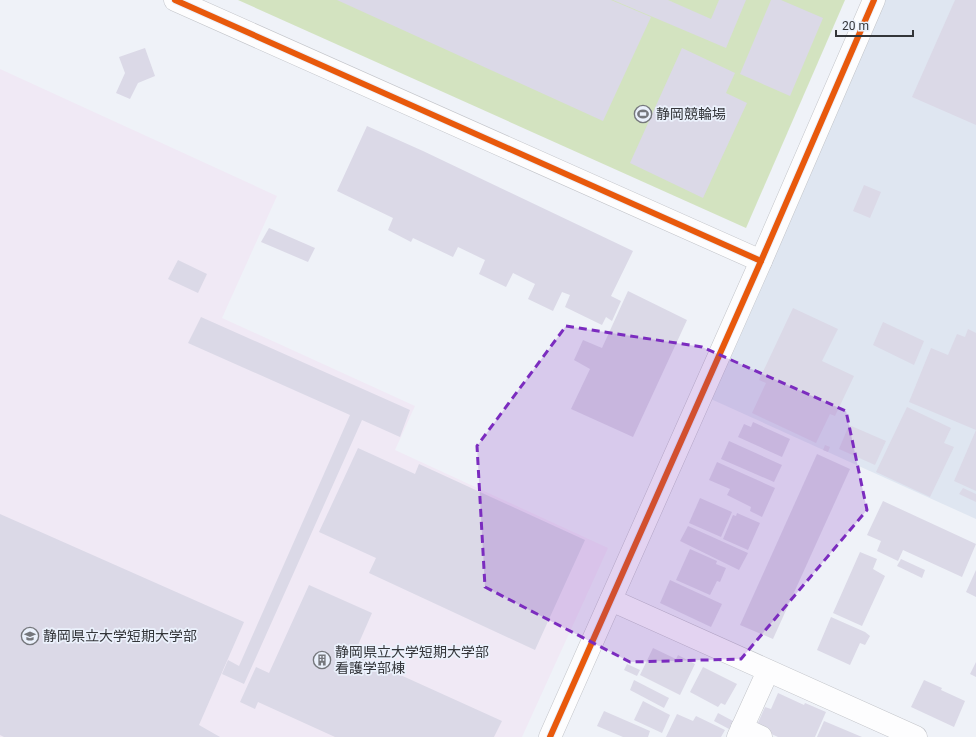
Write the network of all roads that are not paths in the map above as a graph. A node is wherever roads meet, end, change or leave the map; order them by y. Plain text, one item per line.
1 (175, 0) edge
2 (874, 0) edge
3 (762, 261) junction
4 (611, 600) junction
5 (768, 671) junction
6 (740, 733) edge
7 (550, 737) edge
8 (761, 737) edge
9 (916, 737) edge

1 - 3 street
2 - 3 street
3 - 4 street
4 - 5 street
4 - 7 street
5 - 6 street
5 - 9 street
6 - 8 street

